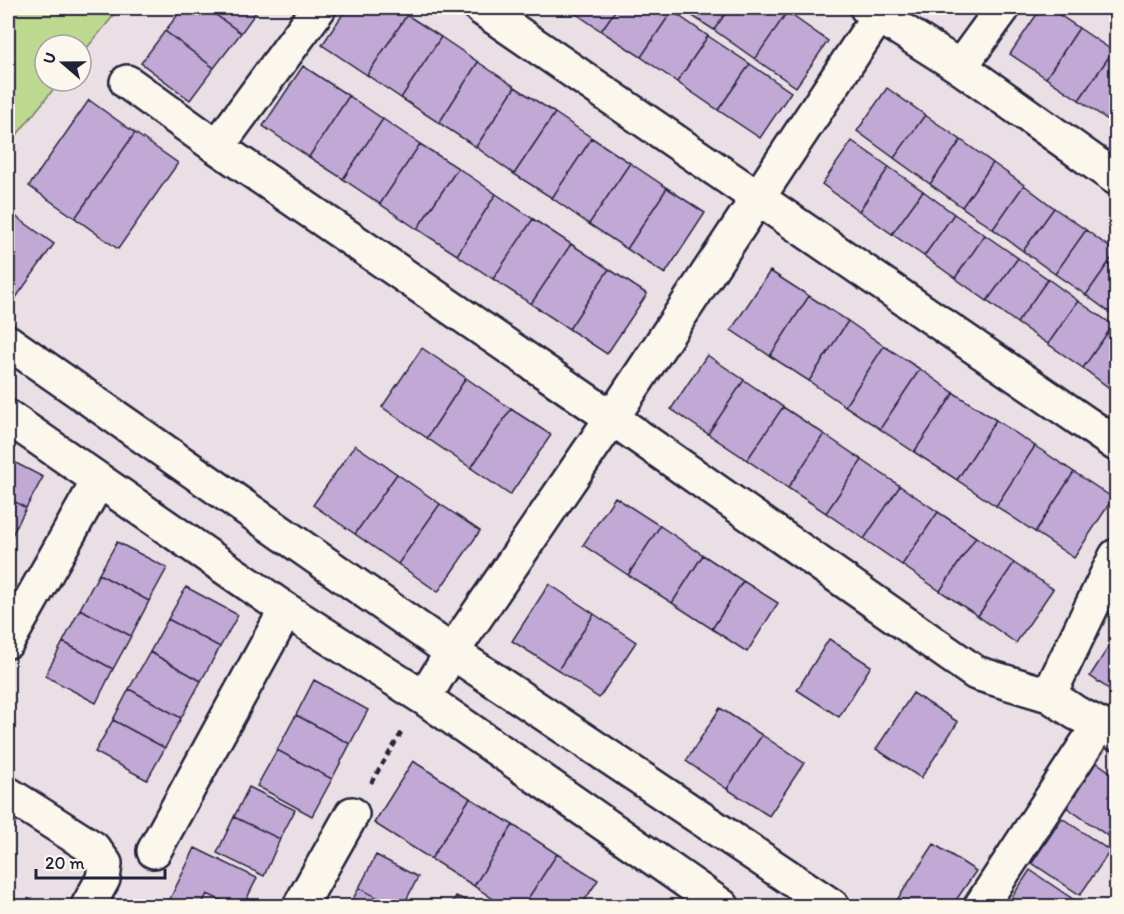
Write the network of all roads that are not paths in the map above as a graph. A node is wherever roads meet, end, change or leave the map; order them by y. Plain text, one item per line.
1 (318, 8) edge
2 (481, 8) edge
3 (1003, 8) edge
4 (873, 11) edge
5 (960, 67) junction
6 (127, 82) dead end
7 (217, 147) junction
8 (1116, 178) edge
9 (758, 198) junction
10 (8, 342) edge
11 (8, 417) edge
12 (612, 418) junction
13 (1116, 444) edge
14 (99, 480) junction
15 (1116, 556) edge
16 (286, 610) junction
17 (8, 641) edge
18 (452, 652) junction
19 (1049, 695) junction
20 (424, 698) junction
21 (1108, 729) edge
22 (8, 794) edge
23 (352, 814) road end
24 (154, 851) dead end
25 (88, 906) edge
26 (300, 906) edge
27 (722, 906) edge
28 (832, 906) edge
29 (981, 906) edge

1 - 7 street
2 - 9 street
3 - 5 street
4 - 5 street
4 - 9 street
5 - 8 street
6 - 7 street
7 - 12 street
9 - 12 street
9 - 13 street
10 - 18 street
11 - 14 street
12 - 18 street
12 - 19 street
14 - 16 street
14 - 17 street
15 - 19 street
16 - 20 street
16 - 24 street
18 - 20 street
18 - 28 street
19 - 21 street
20 - 27 street
21 - 29 street
22 - 25 street
23 - 26 street

